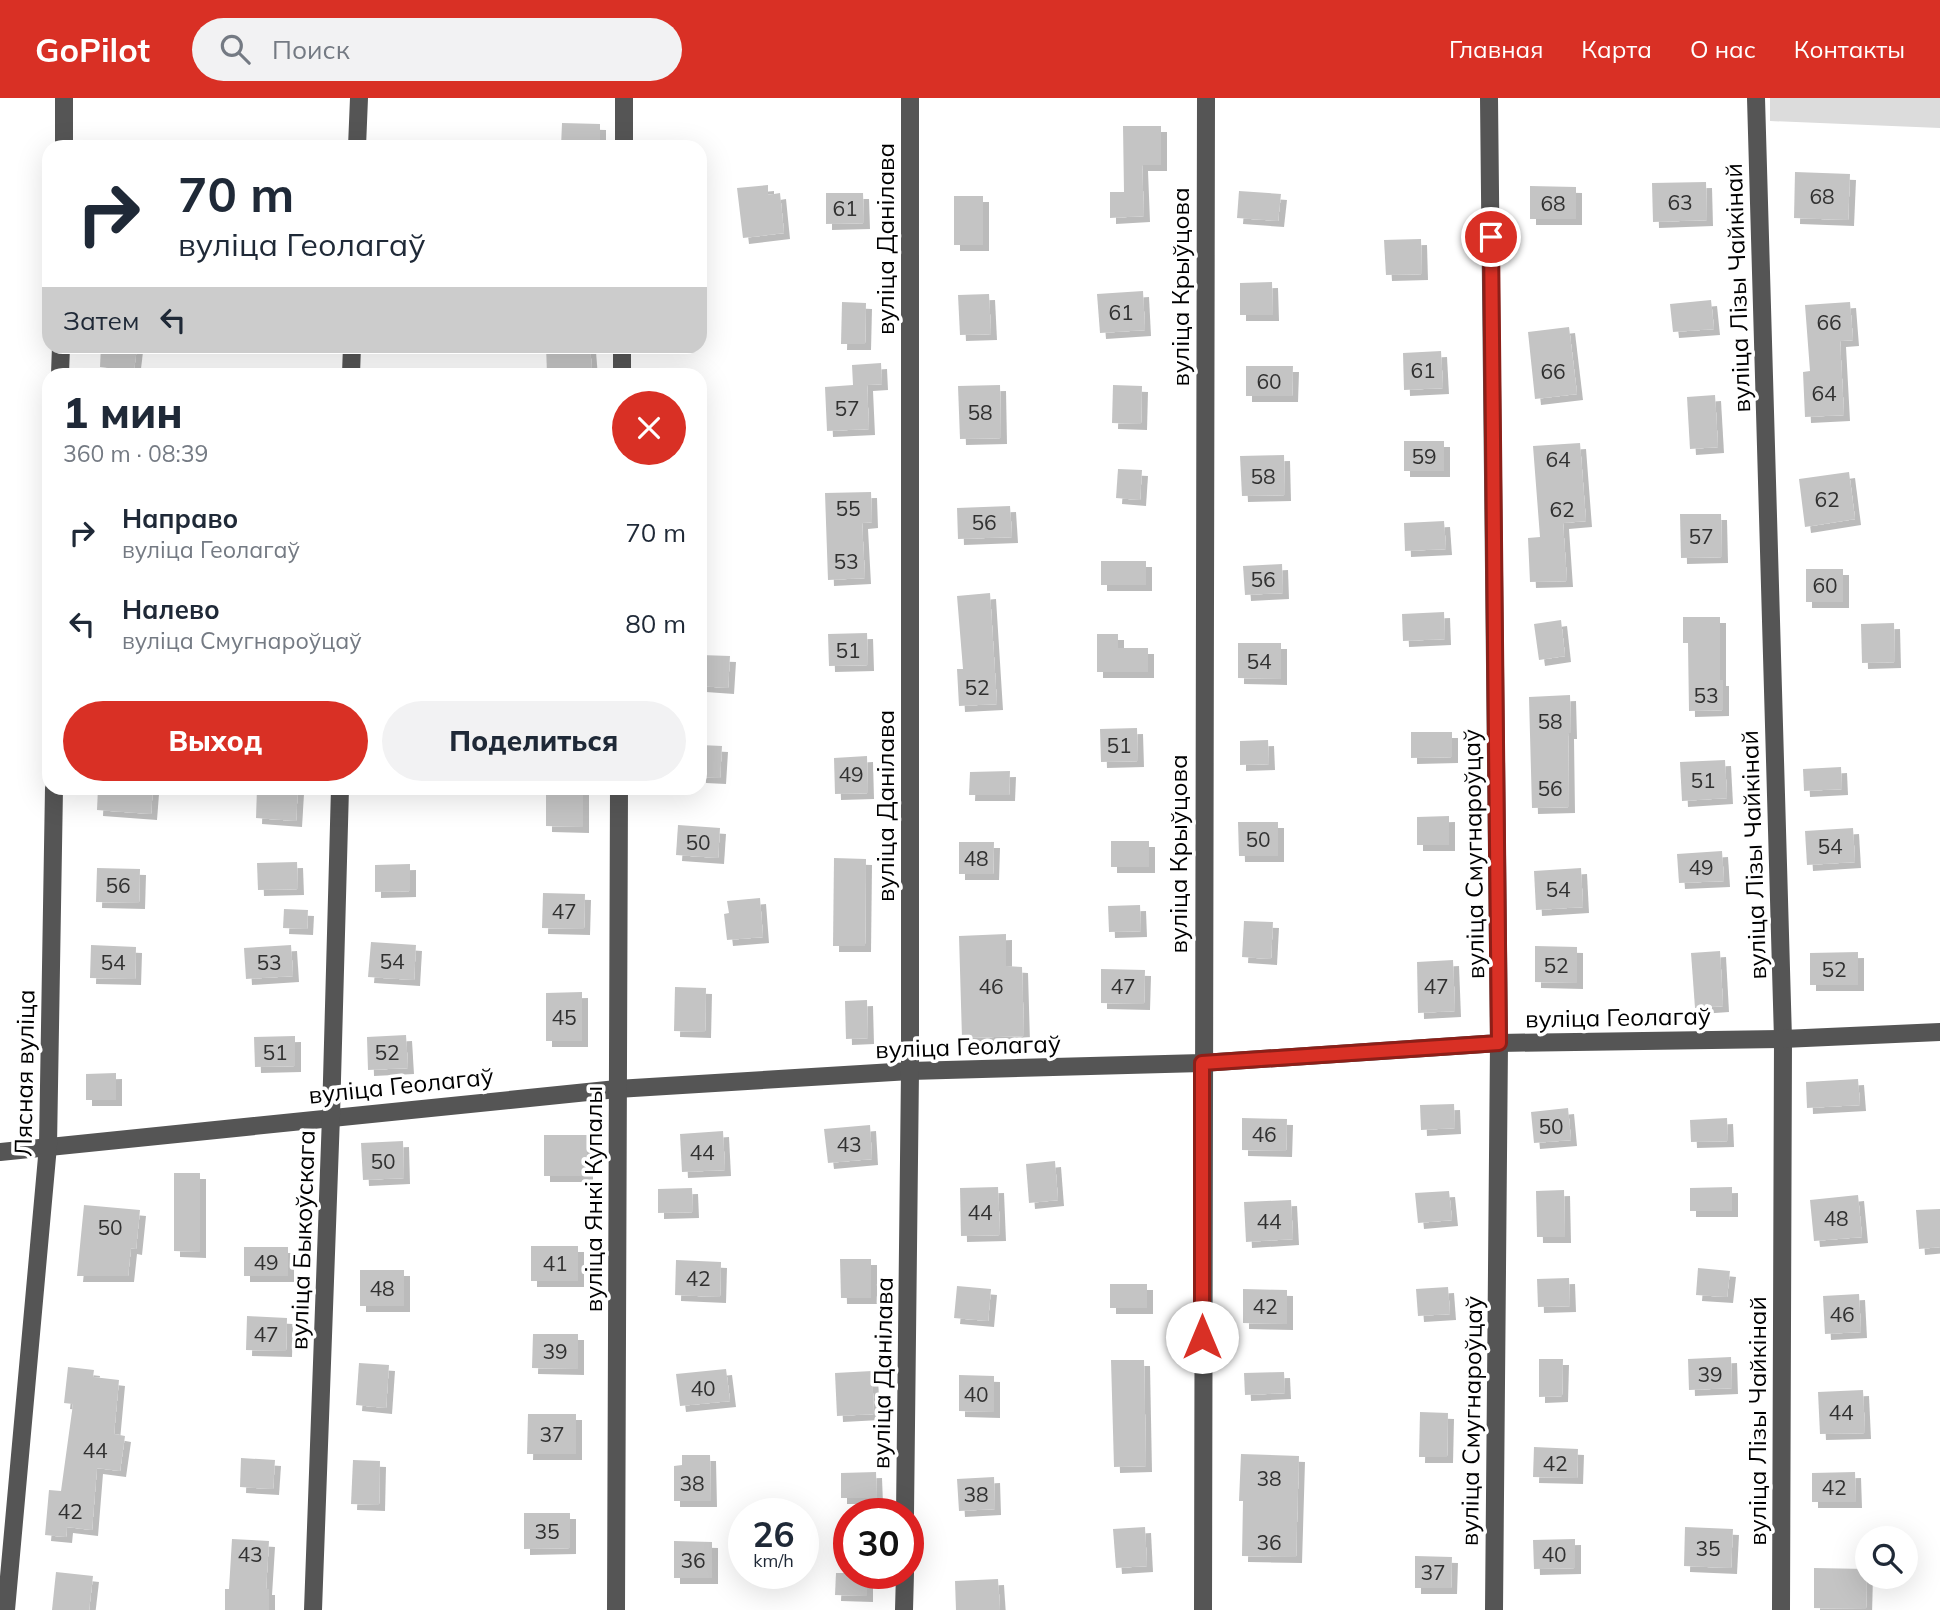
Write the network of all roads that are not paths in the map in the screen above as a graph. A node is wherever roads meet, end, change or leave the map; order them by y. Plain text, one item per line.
1 (64, 98) edge
2 (359, 98) edge
3 (624, 98) edge
4 (910, 98) edge
5 (1206, 98) edge
6 (1489, 98) edge
7 (1756, 98) edge
8 (64, 140) edge
9 (357, 140) edge
10 (624, 140) edge
11 (54, 795) edge
12 (340, 795) edge
13 (619, 795) edge
14 (1940, 1032) edge
15 (1783, 1039) junction
16 (1499, 1043) junction
17 (1202, 1063) junction
18 (909, 1071) junction
19 (617, 1089) junction
20 (331, 1116) junction
21 (48, 1146) junction
22 (0, 1152) edge
23 (905, 1498) edge
24 (905, 1589) edge
25 (6, 1610) edge
26 (313, 1610) edge
27 (616, 1610) edge
28 (904, 1610) edge
29 (1203, 1610) edge
30 (1494, 1610) edge
31 (1781, 1610) edge

1 - 8 street
2 - 9 street
3 - 10 street
4 - 18 street, вуліца Данілава
5 - 17 street, вуліца Крыўцова
6 - 16 street, вуліца Смугнароўцаў
7 - 15 street, вуліца Лізы Чайкінай
11 - 21 street, Лясная вуліца
12 - 20 street, вуліца Быкоўскага
13 - 19 street, вуліца Янкі Купалы
14 - 15 street, вуліца Геолагаў
15 - 16 street, вуліца Геолагаў
15 - 31 street, вуліца Лізы Чайкінай
16 - 17 street, вуліца Геолагаў
16 - 30 street, вуліца Смугнароўцаў
17 - 18 street, вуліца Геолагаў
17 - 29 street, вуліца Крыўцова
18 - 19 street, вуліца Геолагаў
18 - 23 street, вуліца Данілава
19 - 20 street, вуліца Геолагаў
19 - 27 street, вуліца Янкі Купалы
20 - 21 street, вуліца Геолагаў
20 - 26 street, вуліца Быкоўскага
21 - 22 street, вуліца Геолагаў
21 - 25 street, Лясная вуліца
24 - 28 street

